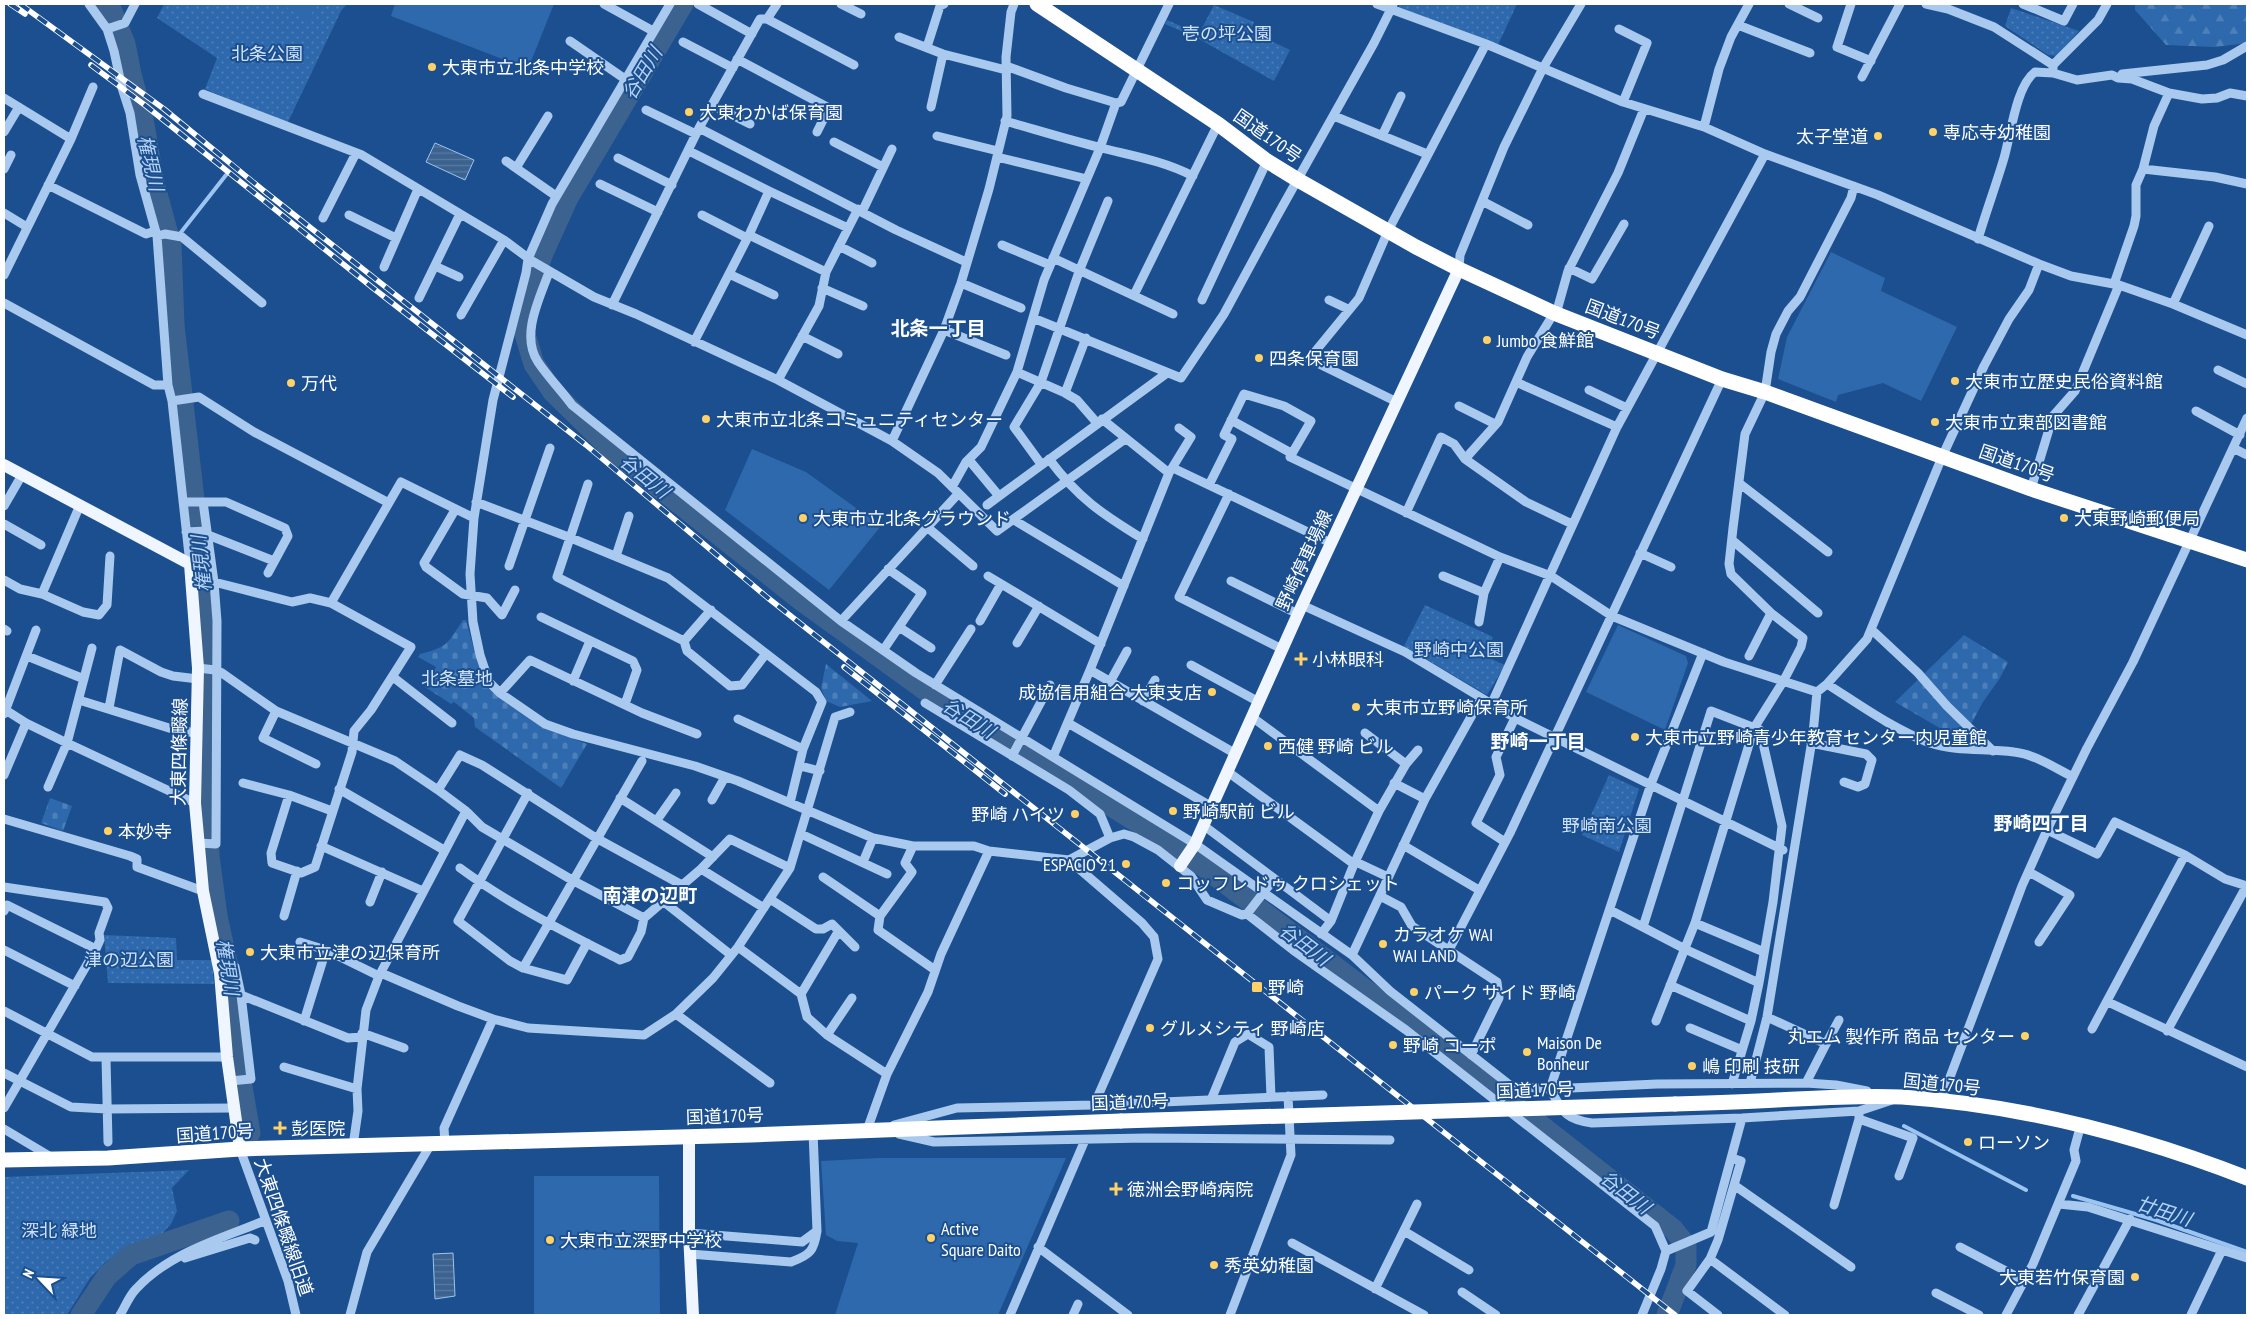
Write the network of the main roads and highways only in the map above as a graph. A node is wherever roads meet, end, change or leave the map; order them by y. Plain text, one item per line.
1 (1037, 4) edge
2 (1459, 269) junction
3 (4, 465) edge
4 (2246, 557) edge
5 (1182, 863) road end
6 (689, 1136) junction
7 (240, 1148) junction
8 (4, 1160) edge
9 (2247, 1178) edge
10 (693, 1315) edge

1 - 2 highway, 国道170号
2 - 4 highway, 国道170号
2 - 5 main road, 野崎停車場線
3 - 7 main road, 大東四條畷線
6 - 7 highway, 国道170号
6 - 9 highway, 国道170号, bridge
6 - 10 main road
7 - 8 highway, 国道170号

